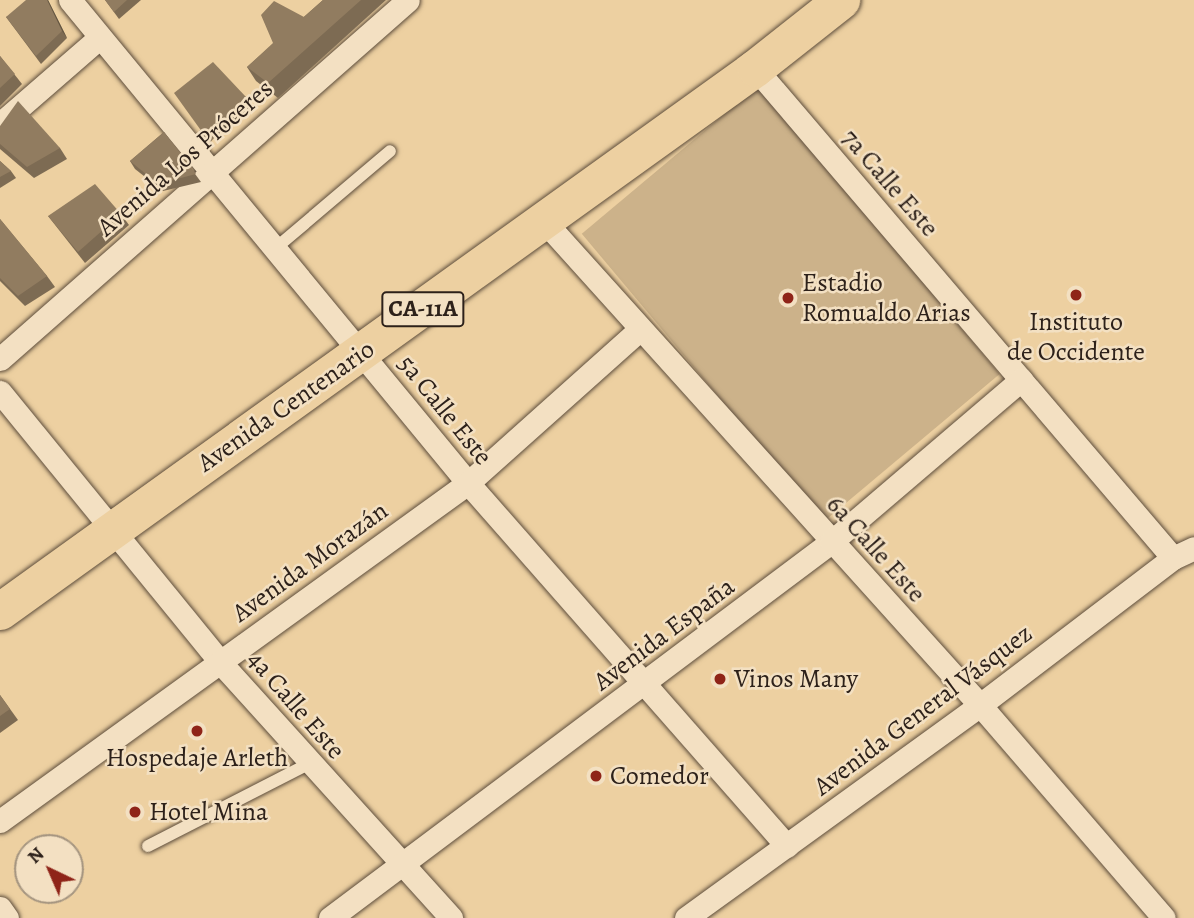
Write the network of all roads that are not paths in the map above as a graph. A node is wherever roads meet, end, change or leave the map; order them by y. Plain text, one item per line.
1 (70, 0) edge
2 (408, 0) edge
3 (824, 4) edge
4 (99, 38) junction
5 (755, 68) junction
6 (0, 124) edge
7 (390, 150) dead end
8 (213, 171) junction
9 (544, 221) junction
10 (277, 247) junction
11 (639, 330) junction
12 (362, 352) junction
13 (0, 359) edge
14 (1021, 380) junction
15 (0, 392) edge
16 (468, 483) junction
17 (112, 530) junction
18 (831, 542) junction
19 (1194, 548) edge
20 (1173, 558) junction
21 (0, 611) edge
22 (220, 662) junction
23 (645, 684) junction
24 (980, 705) junction
25 (310, 763) junction
26 (0, 821) edge
27 (148, 846) dead end
28 (787, 846) junction
29 (401, 864) junction
30 (0, 908) edge
31 (7, 918) edge
32 (330, 918) edge
33 (451, 918) edge
34 (686, 918) edge
35 (1164, 918) edge

1 - 4 street, 5a Calle Este
2 - 8 street, Avenida Los Próceres
3 - 5 main road, Avenida Centenario / CA-11A
4 - 6 street
4 - 8 street, 5a Calle Este
5 - 9 main road, Avenida Centenario / CA-11A
5 - 14 street, 7a Calle Este
7 - 10 lane
8 - 10 street, 5a Calle Este
8 - 13 street, Avenida Los Próceres
9 - 11 street, 6a Calle Este
9 - 12 main road, Avenida Centenario / CA-11A
10 - 12 street, 5a Calle Este
11 - 16 street, Avenida Morazán
11 - 18 street, 6a Calle Este
12 - 16 street, 5a Calle Este
12 - 17 main road, Avenida Centenario / CA-11A
14 - 18 street, Avenida España
14 - 20 street, 7a Calle Este
15 - 17 street, 4a Calle Este
16 - 22 street, Avenida Morazán
16 - 23 street, 5a Calle Este
17 - 21 main road, Avenida Centenario / CA-11A
17 - 22 street, 4a Calle Este
18 - 23 street, Avenida España
18 - 24 street, 6a Calle Este
19 - 20 street, Avenida General Vásquez
20 - 24 street, Avenida General Vásquez
22 - 25 street, 4a Calle Este
22 - 26 street, Avenida Morazán
23 - 28 street, 5a Calle Este
23 - 29 street, Avenida España
24 - 28 street, Avenida General Vásquez
24 - 35 street, 6a Calle Este
25 - 27 lane
25 - 29 street, 4a Calle Este
28 - 34 street, Avenida General Vásquez
29 - 32 street, Avenida España
29 - 33 street, 4a Calle Este
30 - 31 street

